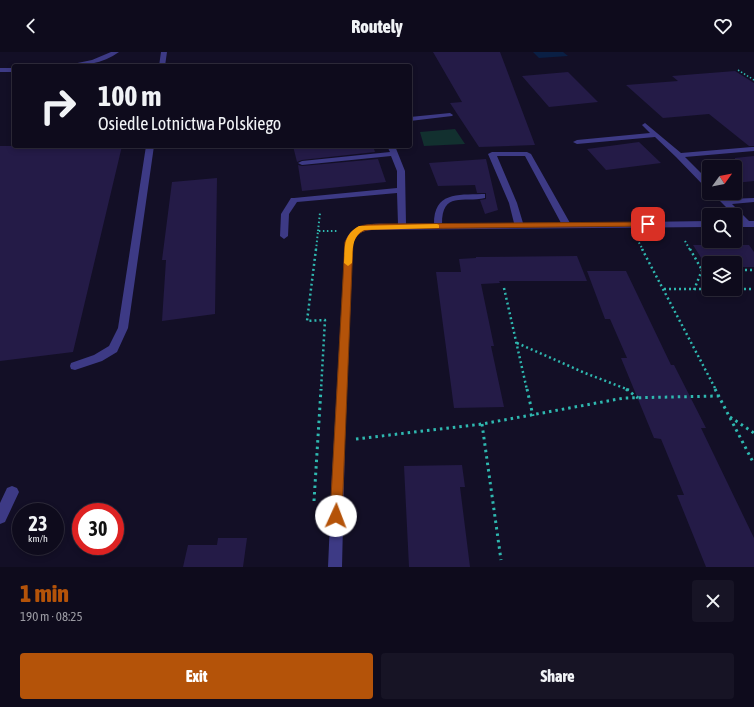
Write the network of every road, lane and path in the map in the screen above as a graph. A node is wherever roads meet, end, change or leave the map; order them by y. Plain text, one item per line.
1 (116, 52) edge
2 (164, 52) edge
3 (80, 64) edge
4 (162, 64) edge
5 (0, 70) edge
6 (12, 70) edge
7 (738, 70) dead end
8 (754, 80) edge
9 (450, 116) dead end
10 (412, 119) edge
11 (645, 125) dead end
12 (656, 135) junction
13 (577, 142) dead end
14 (150, 148) edge
15 (752, 148) dead end
16 (393, 150) edge
17 (679, 156) junction
18 (302, 162) dead end
19 (702, 179) edge
20 (402, 190) junction
21 (482, 196) dead end
22 (754, 200) edge
23 (725, 202) joint
24 (322, 210) dead end
25 (702, 224) edge
26 (750, 224) edge
27 (519, 225) junction
28 (567, 225) junction
29 (402, 226) junction
30 (438, 226) junction
31 (318, 231) junction
32 (355, 232) junction
33 (634, 234) dead end
34 (284, 236) dead end
35 (685, 241) dead end
36 (692, 252) junction
37 (698, 252) dead end
38 (702, 270) joint
39 (742, 270) edge
40 (754, 270) edge
41 (504, 288) dead end
42 (664, 289) junction
43 (754, 289) edge
44 (694, 290) junction
45 (517, 343) junction
46 (75, 366) dead end
47 (718, 396) junction
48 (638, 398) junction
49 (534, 416) junction
50 (729, 416) junction
51 (482, 424) junction
52 (754, 433) edge
53 (355, 439) dead end
54 (754, 464) edge
55 (12, 492) dead end
56 (314, 502) dead end
57 (322, 516) dead end
58 (336, 516) junction
59 (0, 518) edge
60 (501, 560) dead end
61 (335, 567) edge

1 - 3 street
2 - 4 street
5 - 6 street
7 - 8 path
9 - 10 street
11 - 12 street
12 - 13 street
12 - 17 street
14 - 46 street
15 - 17 street
16 - 18 street
16 - 20 street
17 - 19 street
20 - 29 street
20 - 34 street
21 - 30 street
22 - 23 street
23 - 26 street
24 - 31 path
25 - 28 street
27 - 28 street
27 - 28 street
27 - 30 street
29 - 30 street
29 - 32 street
31 - 32 path
31 - 56 path
32 - 58 street
33 - 42 path
35 - 36 path
36 - 37 path
36 - 38 path
38 - 44 path
39 - 40 path
41 - 45 path
42 - 44 path
42 - 47 path
43 - 44 path
45 - 48 path
45 - 49 path
47 - 48 path
47 - 50 path
48 - 49 path
49 - 51 path
50 - 52 path
50 - 54 path
51 - 53 path
51 - 60 path
55 - 59 street
57 - 58 street
58 - 61 street

